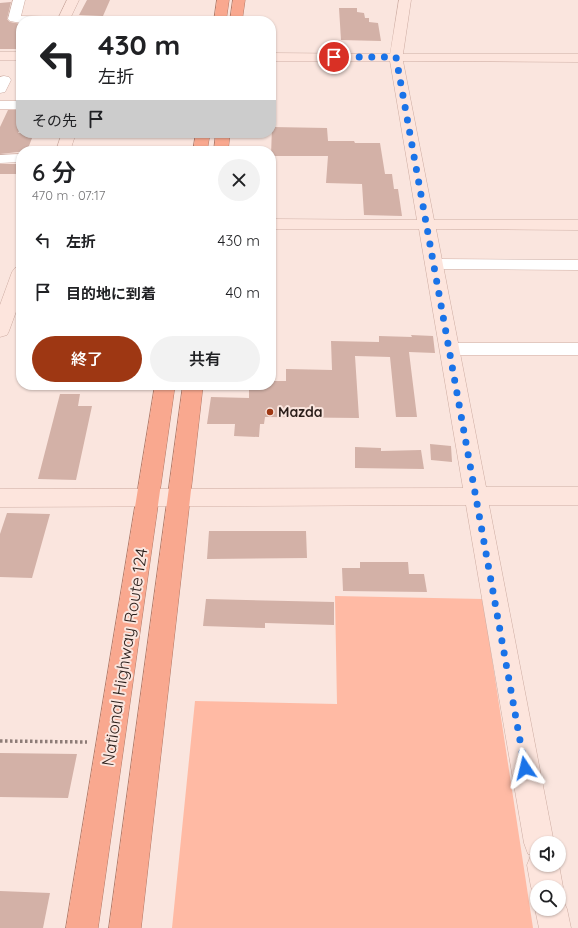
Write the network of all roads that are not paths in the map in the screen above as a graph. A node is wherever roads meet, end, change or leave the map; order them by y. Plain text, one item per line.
1 (19, 0) edge
2 (73, 0) edge
3 (223, 0) edge
4 (238, 0) edge
5 (405, 0) edge
6 (65, 16) edge
7 (221, 16) edge
8 (236, 16) edge
9 (16, 20) edge
10 (0, 56) edge
11 (16, 56) edge
12 (276, 57) edge
13 (396, 57) junction
14 (578, 58) edge
15 (0, 105) edge
16 (16, 105) edge
17 (16, 158) edge
18 (0, 159) edge
19 (276, 224) edge
20 (428, 224) junction
21 (578, 225) edge
22 (435, 264) junction
23 (578, 265) edge
24 (16, 281) edge
25 (6, 300) edge
26 (0, 331) edge
27 (450, 349) junction
28 (578, 349) edge
29 (164, 390) edge
30 (192, 390) edge
31 (476, 496) junction
32 (578, 496) edge
33 (0, 498) edge
34 (149, 498) junction
35 (179, 498) junction
36 (538, 836) edge
37 (552, 916) edge
38 (82, 928) edge
39 (125, 928) edge
40 (554, 928) edge

1 - 9 street
2 - 6 street
3 - 7 highway
4 - 8 highway
5 - 13 street
10 - 11 street
12 - 13 street
13 - 14 street
13 - 20 street
15 - 16 street
17 - 18 street
19 - 20 street
20 - 21 street
20 - 22 street
22 - 23 street
22 - 27 street
24 - 25 street
25 - 26 street
27 - 28 street
27 - 31 street
29 - 34 highway, National Highway Route 124
30 - 35 highway, National Highway Route 124
31 - 32 street
31 - 35 street
31 - 36 street
33 - 34 street
34 - 35 street
34 - 38 highway, National Highway Route 124
35 - 39 highway, National Highway Route 124
37 - 40 street

